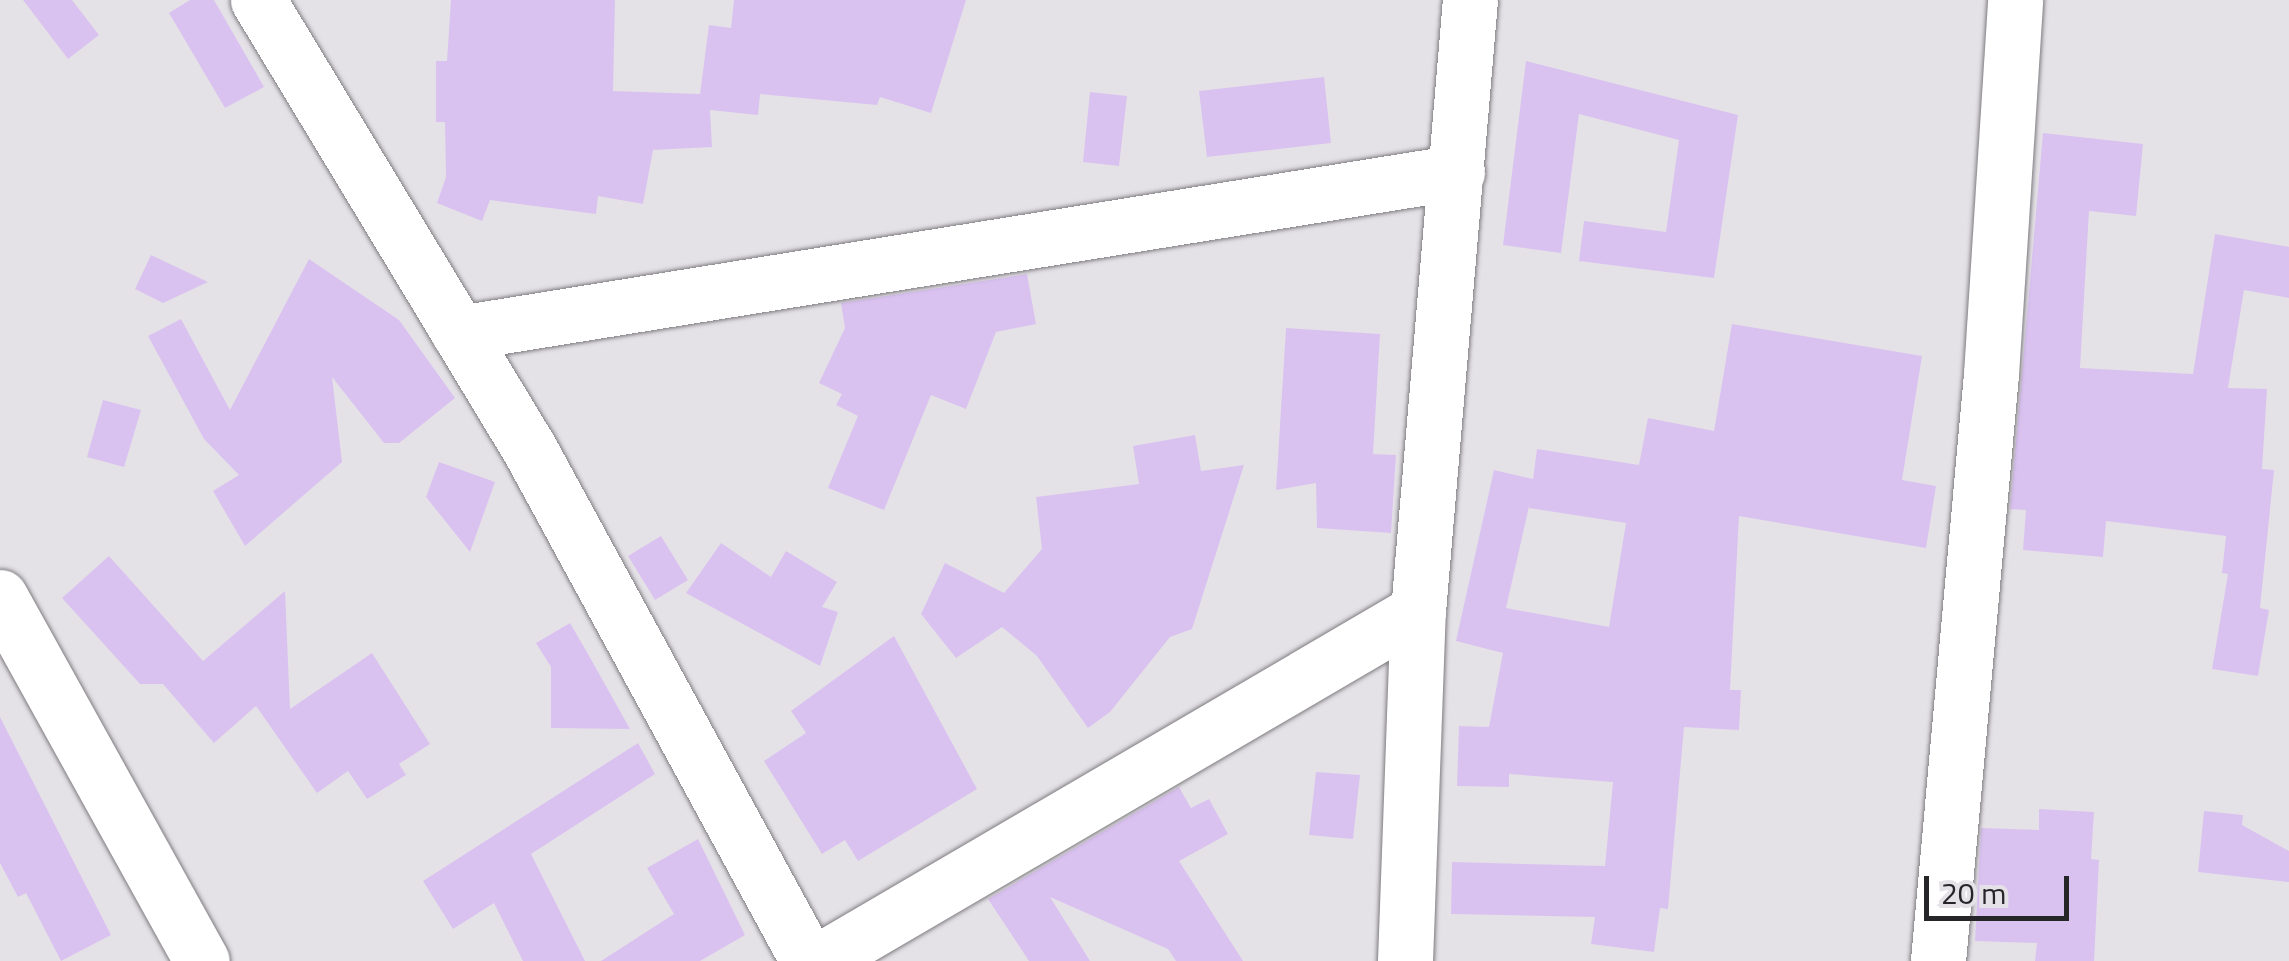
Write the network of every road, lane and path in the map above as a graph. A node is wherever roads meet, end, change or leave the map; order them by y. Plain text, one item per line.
1 (258, 0) edge
2 (1470, 0) edge
3 (2014, 0) edge
4 (1457, 172) junction
5 (459, 333) junction
6 (0, 597) edge
7 (1418, 610) junction
8 (202, 961) edge
9 (808, 961) edge
10 (819, 961) edge
11 (1406, 961) edge
12 (1938, 961) edge

1 - 5 street
2 - 4 street
3 - 12 street
4 - 5 street
4 - 7 street
5 - 9 street
6 - 8 street
7 - 10 street
7 - 11 street

